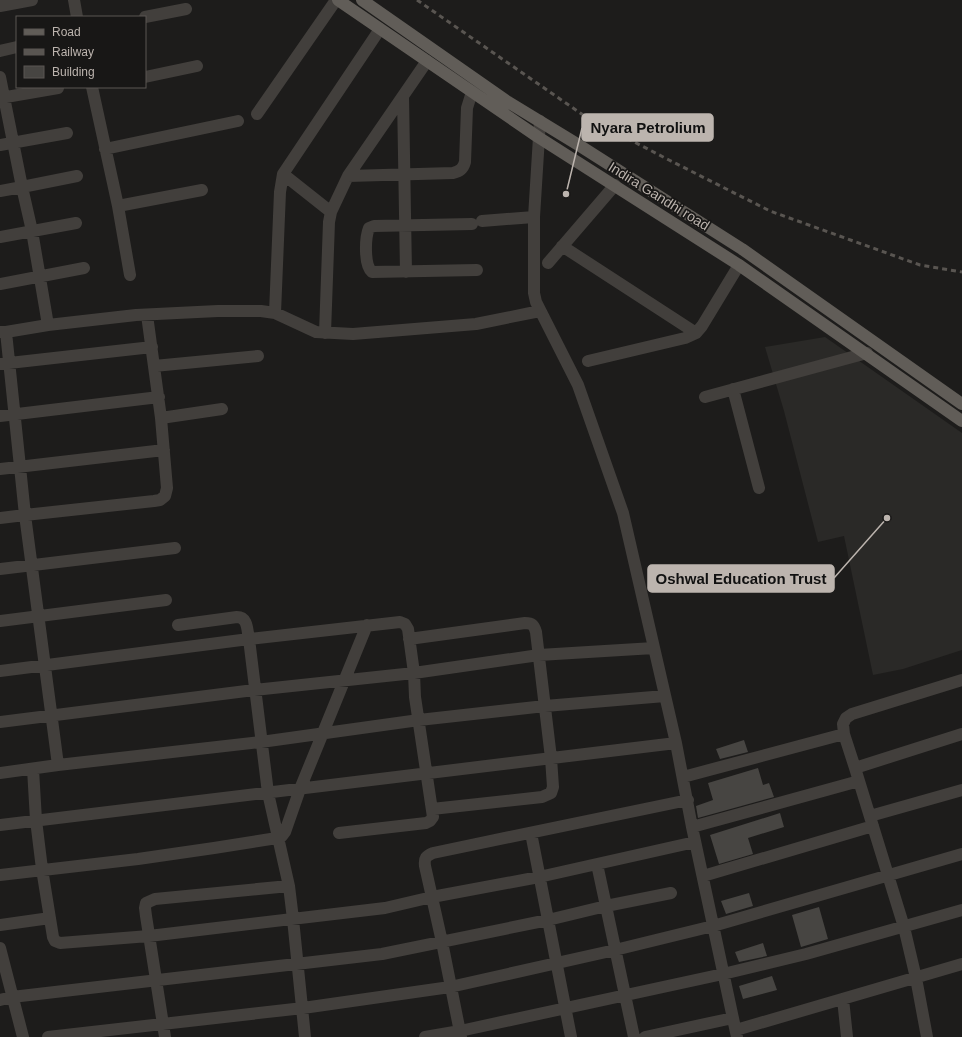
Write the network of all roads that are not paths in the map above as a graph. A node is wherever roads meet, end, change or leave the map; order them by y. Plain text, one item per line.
1 (32, 0) edge
2 (74, 0) edge
3 (337, 0) edge
4 (362, 0) edge
5 (0, 6) edge
6 (186, 9) dead end
7 (77, 16) edge
8 (146, 17) edge
9 (380, 29) junction
10 (16, 48) edge
11 (0, 51) edge
12 (427, 61) junction
13 (197, 66) dead end
14 (0, 77) edge
15 (146, 77) edge
16 (58, 88) edge
17 (93, 88) edge
18 (472, 92) junction
19 (403, 96) junction
20 (2, 98) edge
21 (257, 114) dead end
22 (238, 121) dead end
23 (540, 121) junction
24 (67, 133) dead end
25 (538, 137) junction
26 (12, 142) junction
27 (0, 144) edge
28 (105, 149) junction
29 (283, 174) junction
30 (405, 174) junction
31 (77, 176) dead end
32 (348, 176) junction
33 (615, 186) junction
34 (22, 187) junction
35 (202, 190) dead end
36 (0, 191) edge
37 (118, 206) junction
38 (331, 212) junction
39 (534, 217) junction
40 (76, 223) dead end
41 (405, 226) junction
42 (32, 231) junction
43 (0, 237) edge
44 (562, 246) junction
45 (548, 263) dead end
46 (740, 265) junction
47 (84, 268) dead end
48 (477, 270) dead end
49 (406, 272) junction
50 (130, 275) dead end
51 (39, 277) junction
52 (0, 284) edge
53 (540, 311) junction
54 (275, 313) junction
55 (147, 315) junction
56 (48, 325) junction
57 (3, 332) edge
58 (325, 333) junction
59 (696, 333) junction
60 (152, 347) junction
61 (867, 353) junction
62 (258, 356) dead end
63 (588, 361) dead end
64 (5, 363) edge
65 (154, 366) junction
66 (733, 389) junction
67 (158, 397) junction
68 (705, 397) dead end
69 (962, 404) edge
70 (222, 410) dead end
71 (15, 414) junction
72 (0, 416) edge
73 (161, 418) junction
74 (962, 421) edge
75 (164, 450) junction
76 (20, 466) junction
77 (0, 469) edge
78 (759, 488) dead end
79 (25, 515) junction
80 (0, 518) edge
81 (175, 548) dead end
82 (32, 565) junction
83 (0, 569) edge
84 (166, 600) dead end
85 (39, 616) junction
86 (0, 621) edge
87 (178, 625) dead end
88 (368, 625) junction
89 (409, 639) junction
90 (249, 640) junction
91 (654, 648) junction
92 (539, 654) junction
93 (46, 666) junction
94 (0, 672) edge
95 (414, 673) junction
96 (962, 680) edge
97 (344, 681) junction
98 (254, 690) junction
99 (665, 696) junction
100 (545, 706) junction
101 (52, 717) junction
102 (419, 720) junction
103 (0, 722) edge
104 (323, 734) junction
105 (844, 734) junction
106 (962, 734) edge
107 (261, 742) junction
108 (676, 743) junction
109 (551, 758) junction
110 (58, 765) junction
111 (855, 768) junction
112 (33, 769) junction
113 (0, 773) edge
114 (426, 773) junction
115 (683, 777) junction
116 (859, 781) junction
117 (300, 788) junction
118 (962, 790) edge
119 (268, 793) junction
120 (688, 800) junction
121 (432, 808) junction
122 (36, 820) junction
123 (871, 821) junction
124 (0, 825) edge
125 (692, 827) junction
126 (339, 833) dead end
127 (530, 833) junction
128 (278, 838) junction
129 (695, 842) junction
130 (962, 854) edge
131 (597, 864) junction
132 (42, 869) junction
133 (0, 875) edge
134 (703, 876) junction
135 (888, 876) junction
136 (539, 877) junction
137 (289, 886) junction
138 (671, 893) dead end
139 (432, 897) junction
140 (606, 906) junction
141 (962, 910) edge
142 (50, 918) junction
143 (293, 919) junction
144 (548, 920) junction
145 (0, 925) edge
146 (713, 926) junction
147 (904, 927) junction
148 (149, 936) junction
149 (442, 942) junction
150 (0, 948) edge
151 (615, 950) junction
152 (556, 963) junction
153 (298, 964) junction
154 (962, 964) edge
155 (723, 974) junction
156 (916, 978) junction
157 (157, 980) junction
158 (450, 987) junction
159 (625, 995) junction
160 (6, 998) edge
161 (843, 999) junction
162 (303, 1008) junction
163 (565, 1008) junction
164 (733, 1018) junction
165 (163, 1024) junction
166 (460, 1034) edge
167 (737, 1034) edge
168 (23, 1037) edge
169 (48, 1037) edge
170 (165, 1037) edge
171 (305, 1037) edge
172 (426, 1037) edge
173 (571, 1037) edge
174 (634, 1037) edge
175 (645, 1037) edge
176 (847, 1037) edge
177 (927, 1037) edge

1 - 5 street
2 - 7 street
3 - 9 main road, Indira Gandhi road
3 - 21 street
4 - 23 main road, Indira Gandhi road
6 - 8 street
9 - 12 main road, Indira Gandhi road
9 - 29 street
10 - 11 street
12 - 18 main road, Indira Gandhi road
12 - 19 street
13 - 15 street
14 - 20 street
16 - 20 street
17 - 28 street
18 - 25 main road, Indira Gandhi road
18 - 30 street
19 - 30 street
19 - 32 street
20 - 26 street
22 - 28 street
23 - 25 street
23 - 69 main road, Indira Gandhi road
24 - 26 street
25 - 33 main road, Indira Gandhi road
25 - 39 street
26 - 27 street
26 - 34 street
28 - 37 street
29 - 38 street
29 - 54 street
30 - 32 street
30 - 41 street
31 - 34 street
32 - 38 street
33 - 44 street
33 - 46 main road, Indira Gandhi road
34 - 36 street
34 - 42 street
35 - 37 street
37 - 50 street
38 - 58 street
39 - 41 street
39 - 53 street
40 - 42 street
41 - 49 street
41 - 49 street
42 - 43 street
42 - 51 street
44 - 45 street
44 - 59 street
46 - 59 street
46 - 61 main road, Indira Gandhi road
47 - 51 street
48 - 49 street
51 - 52 street
51 - 56 street
53 - 58 street
53 - 91 street
54 - 55 street
54 - 58 street
55 - 56 street
55 - 60 street
56 - 57 street
57 - 64 street
59 - 63 street
60 - 64 street
60 - 65 street
61 - 66 street
61 - 74 main road, Indira Gandhi road
62 - 65 street
64 - 71 street
65 - 67 street
66 - 68 street
66 - 78 street
67 - 71 street
67 - 73 street
70 - 73 street
71 - 72 street
71 - 76 street
73 - 75 street
75 - 76 street
75 - 79 street
76 - 77 street
76 - 79 street
79 - 80 street
79 - 82 street
81 - 82 street
82 - 83 street
82 - 85 street
84 - 85 street
85 - 86 street
85 - 93 street
87 - 90 street
88 - 89 street
88 - 90 street
88 - 97 street
89 - 92 street
89 - 95 street
90 - 93 street
90 - 98 street
91 - 92 street
91 - 99 street
92 - 95 street
92 - 100 street
93 - 94 street
93 - 101 street
95 - 97 street
95 - 102 street
96 - 105 street
97 - 98 street
97 - 104 street
98 - 101 street
98 - 107 street
99 - 100 street
99 - 108 street
100 - 102 street
100 - 109 street
101 - 103 street
101 - 110 street
102 - 104 street
102 - 114 street
104 - 107 street
104 - 117 street
105 - 111 street
105 - 115 street
106 - 111 street
107 - 110 street
107 - 119 street
108 - 109 street
108 - 115 street
109 - 114 street
109 - 121 street
110 - 112 street
111 - 116 street
112 - 113 street
112 - 122 street
114 - 117 street
114 - 121 street
115 - 120 street
116 - 123 street
116 - 125 street
117 - 119 street
117 - 128 street
118 - 123 street
119 - 122 street
119 - 128 street
120 - 125 street
120 - 127 street
121 - 126 street
122 - 124 street
122 - 132 street
123 - 134 street
123 - 135 street
125 - 129 street
127 - 136 street
127 - 139 street
128 - 132 street
128 - 137 street
129 - 131 street
129 - 134 street
130 - 135 street
131 - 136 street
131 - 140 street
132 - 133 street
132 - 142 street
134 - 146 street
135 - 146 street
135 - 147 street
136 - 139 street
136 - 144 street
137 - 143 street
137 - 148 street
138 - 140 street
139 - 143 street
139 - 149 street
140 - 144 street
140 - 151 street
141 - 147 street
142 - 145 street
142 - 148 street
143 - 148 street
143 - 153 street
144 - 149 street
144 - 152 street
146 - 151 street
146 - 155 street
147 - 155 street
147 - 156 street
148 - 157 street
149 - 153 street
149 - 158 street
150 - 160 street
151 - 152 street
151 - 159 street
152 - 158 street
152 - 163 street
153 - 157 street
153 - 162 street
154 - 156 street
155 - 159 street
155 - 164 street
156 - 161 street
156 - 177 street
157 - 160 street
157 - 165 street
158 - 162 street
158 - 166 street
159 - 163 street
159 - 174 street
160 - 168 street
161 - 167 street
161 - 176 street
162 - 165 street
162 - 171 street
163 - 166 street
163 - 173 street
164 - 167 street
164 - 175 street
165 - 169 street
165 - 170 street
166 - 172 street

